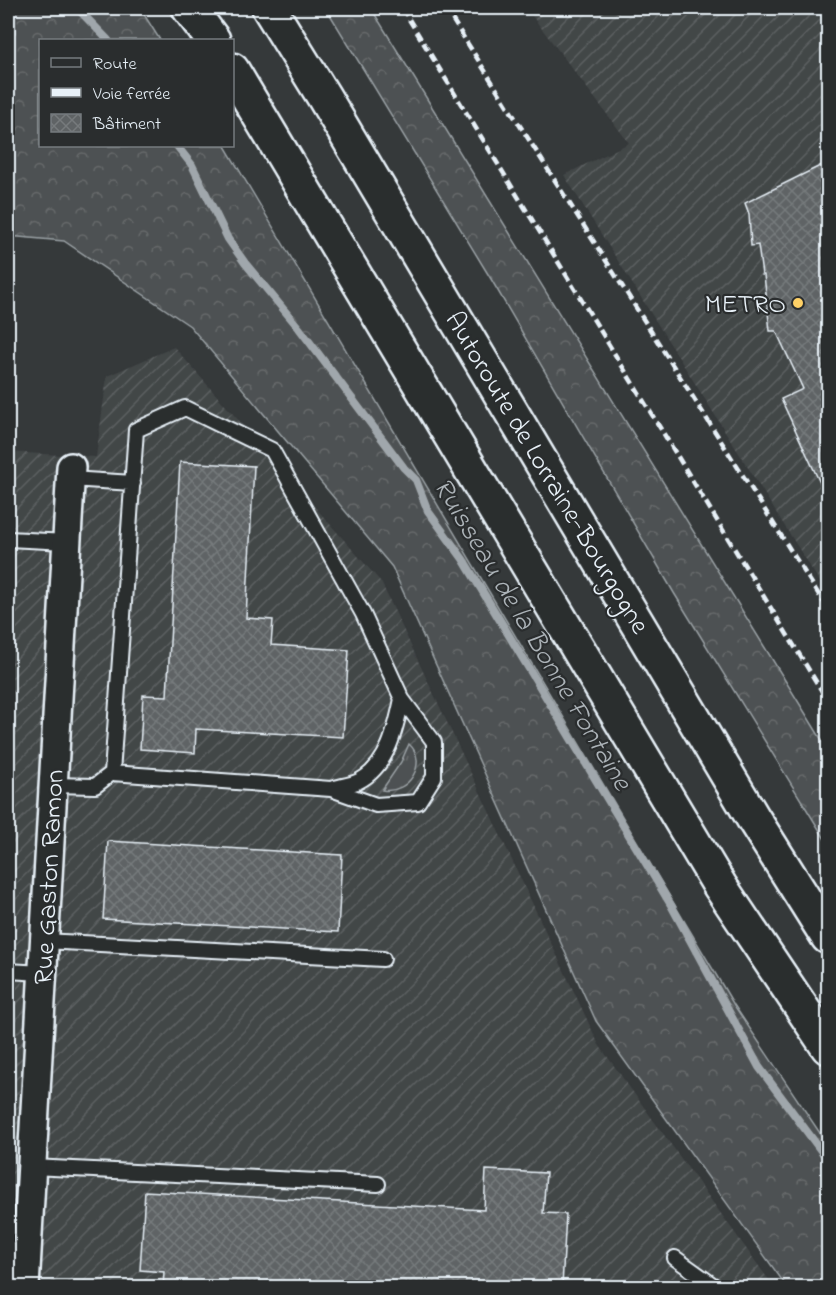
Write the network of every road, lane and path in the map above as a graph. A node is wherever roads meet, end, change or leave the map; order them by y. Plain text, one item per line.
1 (189, 8) edge
2 (268, 8) edge
3 (212, 39) edge
4 (234, 73) edge
5 (70, 473) joint
6 (133, 483) junction
7 (8, 539) edge
8 (67, 542) junction
9 (402, 699) junction
10 (112, 773) junction
11 (53, 785) junction
12 (331, 789) junction
13 (828, 937) edge
14 (44, 941) junction
15 (383, 958) dead end
16 (8, 971) edge
17 (42, 973) junction
18 (828, 1047) edge
19 (32, 1167) junction
20 (378, 1184) dead end
21 (675, 1258) dead end
22 (25, 1287) edge
23 (717, 1287) edge

1 - 3 highway
2 - 13 highway, Autoroute de Lorraine-Bourgogne
4 - 18 highway
5 - 6 lane
5 - 8 street, Rue Gaston Ramon
6 - 9 lane
6 - 10 lane
7 - 8 lane
8 - 11 street, Rue Gaston Ramon
9 - 12 lane
9 - 12 lane
10 - 11 lane
10 - 12 lane
11 - 14 street, Rue Gaston Ramon
14 - 15 lane
14 - 17 street, Rue Gaston Ramon
16 - 17 lane
17 - 19 street, Rue Gaston Ramon
19 - 20 lane
19 - 22 street, Rue Gaston Ramon
21 - 23 lane

